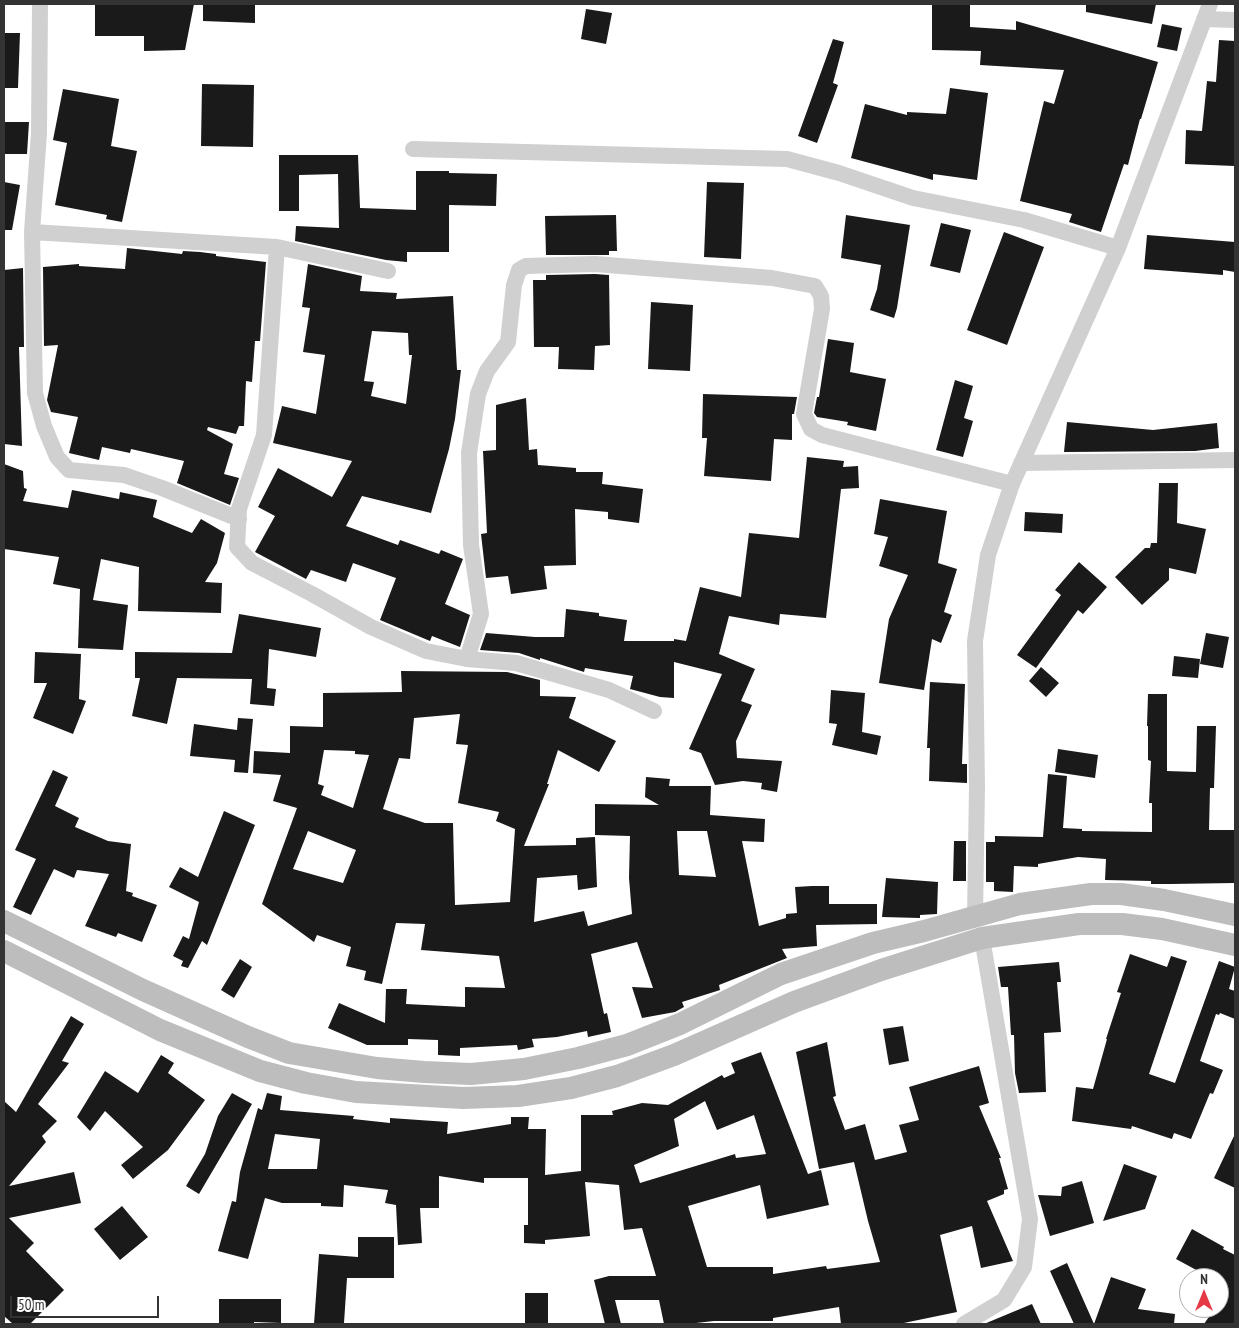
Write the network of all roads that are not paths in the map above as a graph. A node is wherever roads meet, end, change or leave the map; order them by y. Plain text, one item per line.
1 (40, 4) edge
2 (1207, 11) edge
3 (1235, 20) edge
4 (412, 149) dead end
5 (32, 232) junction
6 (277, 247) junction
7 (1118, 248) junction
8 (388, 271) dead end
9 (1235, 460) edge
10 (1022, 462) junction
11 (1012, 484) junction
12 (239, 519) junction
13 (467, 659) junction
14 (654, 710) dead end
15 (1235, 915) edge
16 (975, 917) junction
17 (4, 920) edge
18 (982, 938) junction
19 (1235, 945) edge
20 (4, 951) edge
21 (964, 1324) edge

1 - 5 street
2 - 3 street
2 - 7 street
4 - 7 street
5 - 6 street
5 - 12 street
6 - 8 street
6 - 12 street
7 - 10 street
9 - 10 street
10 - 11 street
11 - 13 street
11 - 16 street
12 - 13 street
13 - 14 street
15 - 16 main road
16 - 17 main road
18 - 19 main road
18 - 20 main road
18 - 21 street

